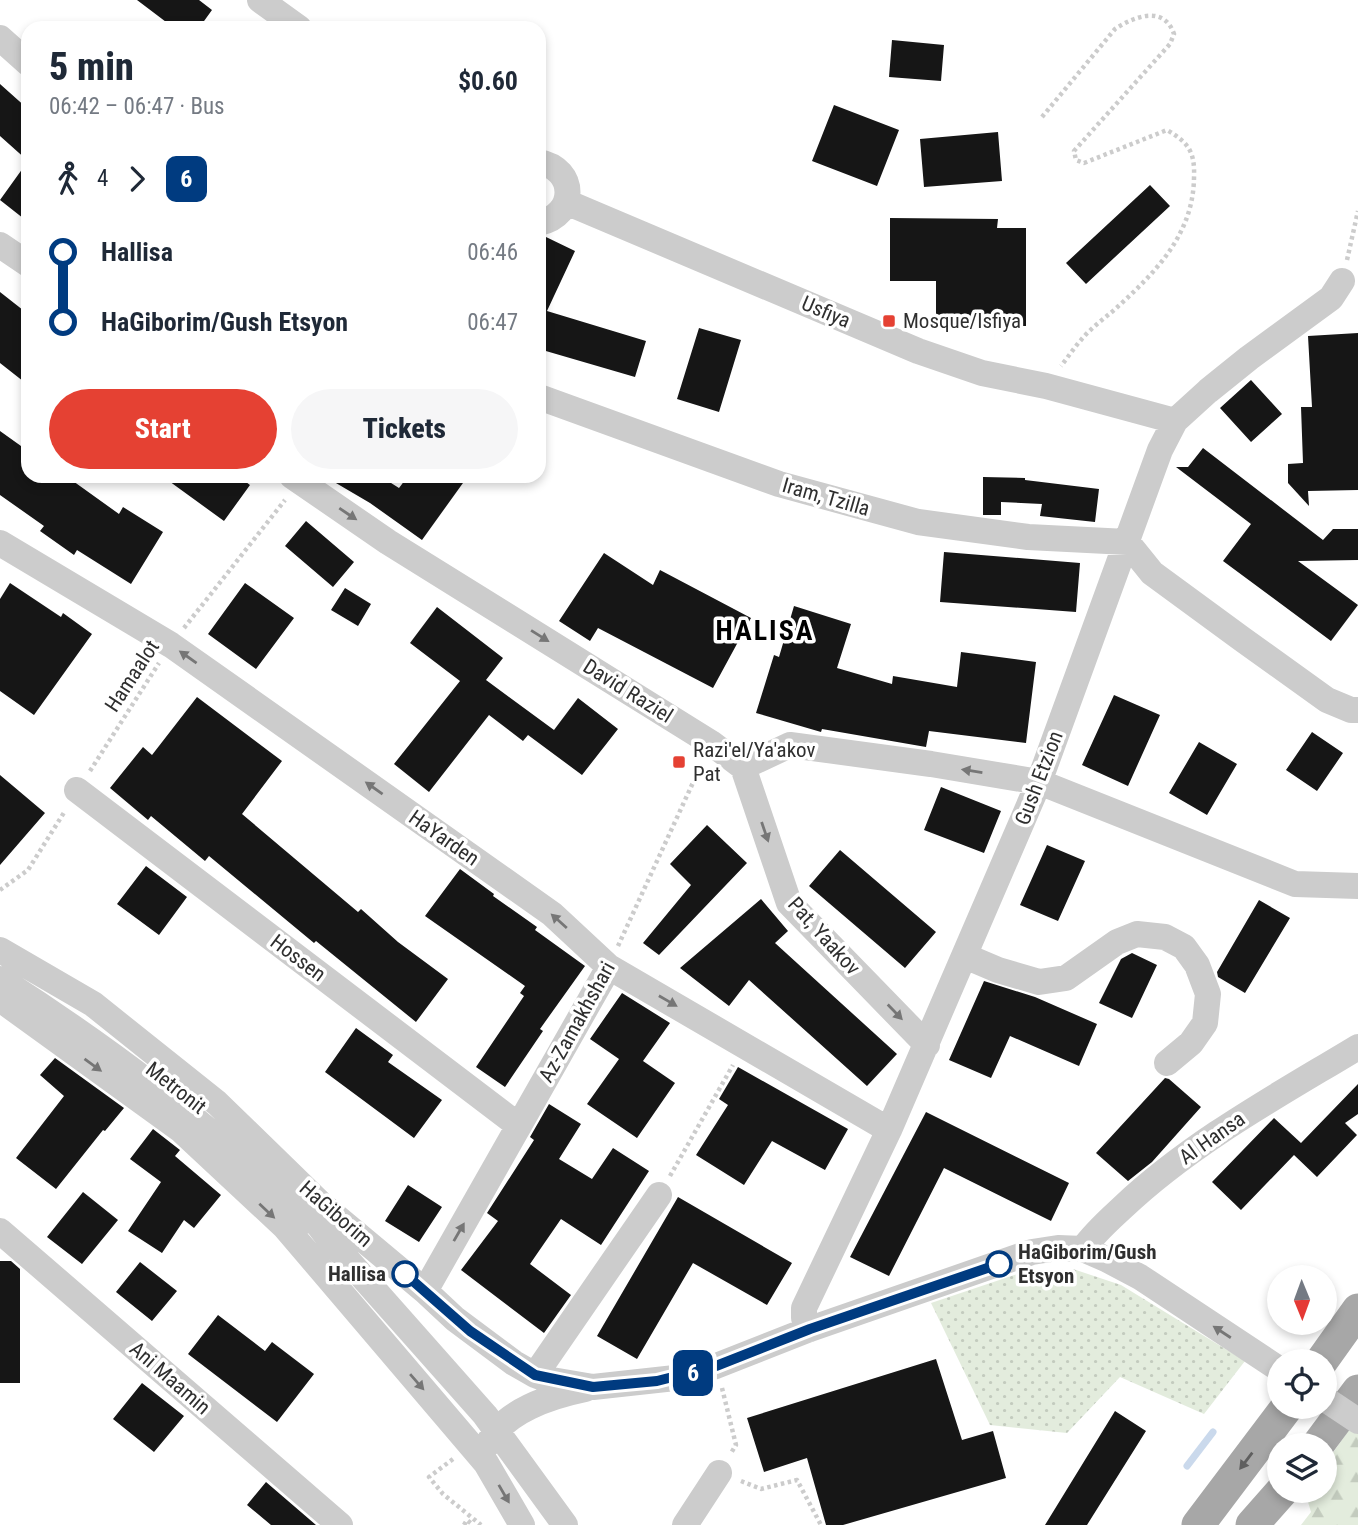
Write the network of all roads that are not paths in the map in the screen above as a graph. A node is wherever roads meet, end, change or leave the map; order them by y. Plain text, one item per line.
1 (260, 0) edge
2 (289, 21) edge
3 (0, 38) edge
4 (21, 57) edge
5 (546, 164) edge
6 (566, 202) junction
7 (546, 221) edge
8 (0, 245) edge
9 (21, 259) edge
10 (1342, 281) road end
11 (546, 400) edge
12 (1175, 421) junction
13 (301, 483) edge
14 (1126, 542) junction
15 (0, 543) edge
16 (1358, 710) edge
17 (743, 767) junction
18 (1039, 782) junction
19 (78, 790) road end
20 (1358, 886) edge
21 (0, 950) edge
22 (965, 956) junction
23 (0, 963) edge
24 (609, 967) junction
25 (0, 979) edge
26 (6, 1005) edge
27 (81, 1033) junction
28 (927, 1045) junction
29 (1358, 1047) edge
30 (1167, 1063) dead end
31 (519, 1126) junction
32 (889, 1130) junction
33 (659, 1195) road end
34 (0, 1231) edge
35 (329, 1239) junction
36 (1083, 1249) junction
37 (425, 1291) junction
38 (1358, 1310) edge
39 (810, 1329) junction
40 (1330, 1349) edge
41 (1267, 1361) edge
42 (535, 1375) junction
43 (593, 1387) junction
44 (1358, 1391) edge
45 (1337, 1407) edge
46 (1278, 1419) edge
47 (1358, 1421) edge
48 (496, 1430) junction
49 (1327, 1433) edge
50 (486, 1463) junction
51 (719, 1473) road end
52 (1271, 1503) edge
53 (559, 1518) edge
54 (340, 1525) edge
55 (522, 1525) edge
56 (685, 1525) edge
57 (1198, 1525) edge
58 (1252, 1525) edge

1 - 2 street
3 - 4 street
5 - 6 street
6 - 7 street
6 - 12 street, Usfiya
8 - 9 street
10 - 12 street, Gush Etzion
11 - 14 street, Iram, Tzilla
12 - 14 street, Gush Etzion
13 -> 17 street, David Raziel
14 - 16 street
14 - 18 street, Gush Etzion
24 -> 15 street, HaYarden
18 -> 17 street
17 -> 28 street, Pat, Yaakov
18 - 20 street
18 - 22 street, Gush Etzion
19 - 31 street, Hossen
21 - 37 street, HaGiborim
22 - 28 street, Gush Etzion
22 - 30 street
23 - 35 street, Metronit
24 - 31 street, Az-Zamakhshari
24 -> 32 street, HaYarden
25 - 27 street, Metronit
26 - 27 street, Metronit
26 -> 50 street, HaGiborim
27 - 35 street, Metronit
28 - 32 street, Gush Etzion
29 - 36 street, Al Hansa
37 -> 31 street, Az-Zamakhshari
32 - 39 street, Gush Etzion
33 - 42 street
34 - 54 street, Ani Maamin
35 - 48 street, Metronit
36 - 39 street, HaGiborim
41 -> 36 street, HaGiborim
37 - 42 street, HaGiborim
38 - 40 main road
39 - 43 street, HaGiborim
42 - 43 street, HaGiborim
43 - 48 street
44 - 49 main road
45 - 47 street, bridge
46 -> 57 main road
48 - 50 street
48 - 53 street, Metronit
50 -> 55 street, HaGiborim
51 - 56 street
52 - 58 main road

